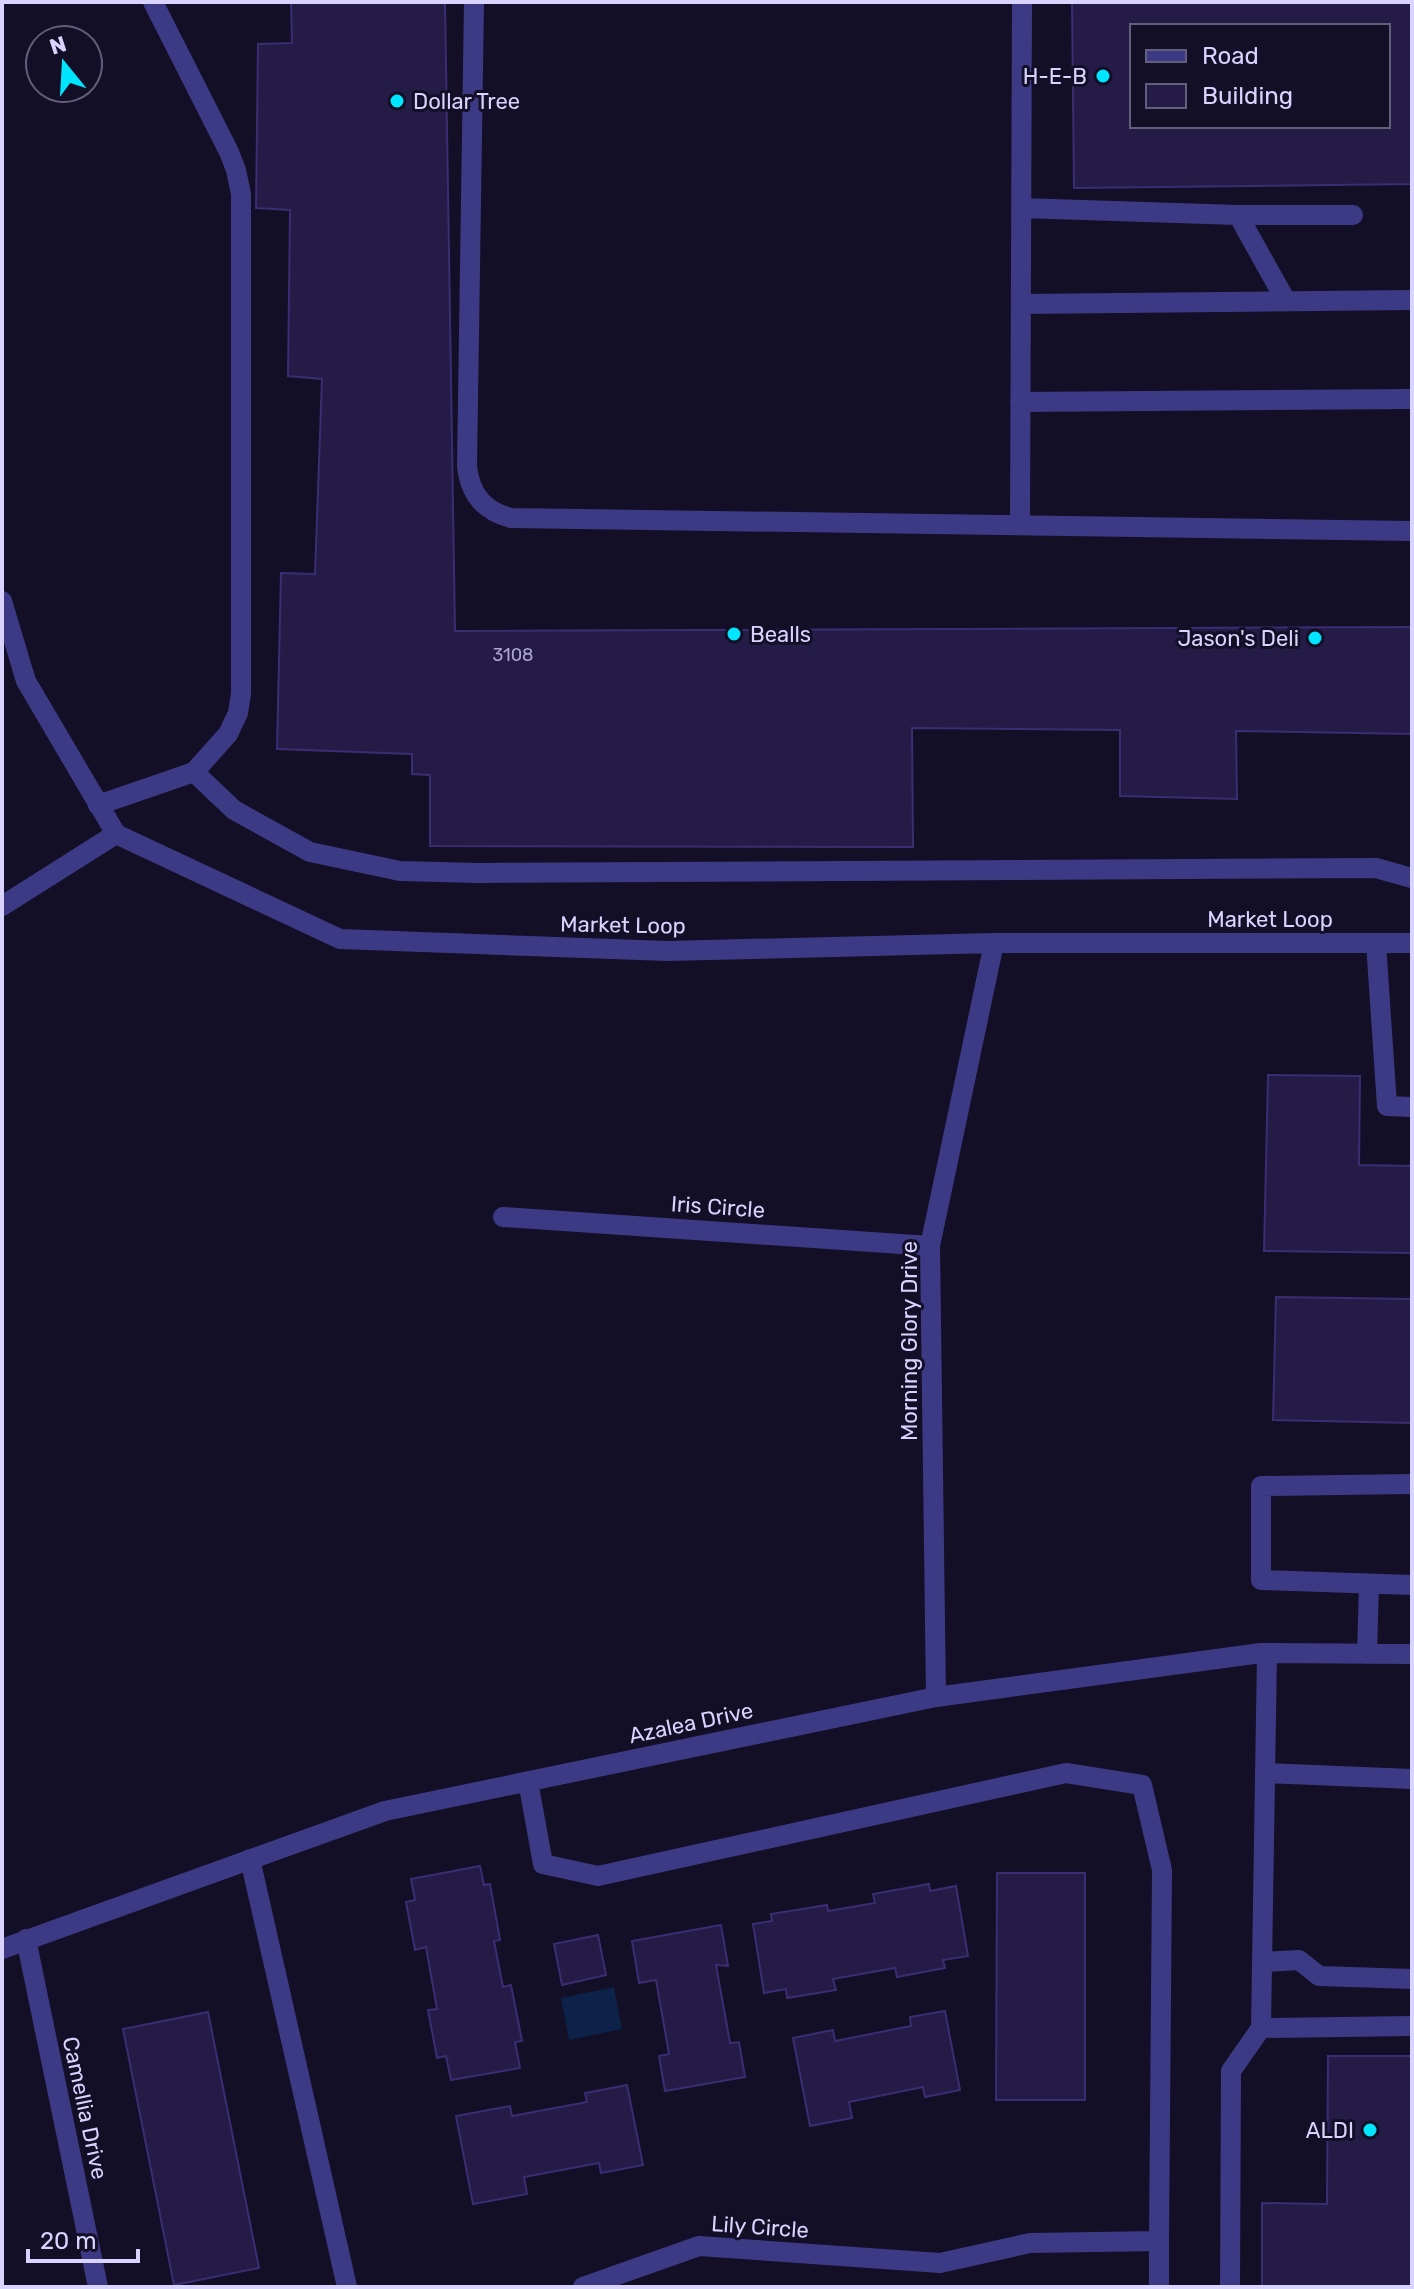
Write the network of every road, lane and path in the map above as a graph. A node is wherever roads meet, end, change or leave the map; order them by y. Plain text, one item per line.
1 (153, 2) edge
2 (474, 2) edge
3 (1022, 2) edge
4 (1021, 208) junction
5 (1238, 215) junction
6 (1353, 215) dead end
7 (1412, 300) edge
8 (1286, 301) junction
9 (1021, 304) junction
10 (1412, 399) edge
11 (1020, 402) junction
12 (1020, 525) junction
13 (1412, 531) edge
14 (2, 601) edge
15 (194, 772) junction
16 (98, 805) junction
17 (116, 834) junction
18 (1412, 878) edge
19 (2, 906) edge
20 (994, 943) junction
21 (1376, 943) junction
22 (1412, 943) edge
23 (1412, 1107) edge
24 (503, 1217) dead end
25 (930, 1246) junction
26 (1412, 1484) edge
27 (1369, 1585) junction
28 (1412, 1585) edge
29 (1267, 1653) junction
30 (1367, 1654) junction
31 (1412, 1654) edge
32 (936, 1697) junction
33 (1265, 1773) junction
34 (1412, 1779) edge
35 (528, 1781) junction
36 (250, 1859) junction
37 (26, 1939) junction
38 (2, 1949) edge
39 (1263, 1962) junction
40 (1412, 1979) edge
41 (1412, 2026) edge
42 (1261, 2028) junction
43 (1159, 2241) junction
44 (98, 2287) edge
45 (347, 2287) edge
46 (583, 2287) edge
47 (1159, 2287) edge
48 (1230, 2287) edge

1 - 15 street
2 - 12 street
3 - 4 street
4 - 5 street
4 - 9 street
5 - 6 street
5 - 8 street
7 - 8 street
8 - 9 street
9 - 11 street
10 - 11 street
11 - 12 street
12 - 13 street
14 - 16 street
15 - 16 street
15 - 18 street
16 - 17 street
17 - 19 street
17 - 20 street, Market Loop
20 - 21 street, Market Loop
20 - 25 street, Morning Glory Drive
21 - 22 street, Market Loop
21 - 23 street
24 - 25 street, Iris Circle
25 - 32 street, Morning Glory Drive
26 - 27 street
27 - 28 street
27 - 30 street
29 - 30 street, Azalea Drive
29 - 32 street, Azalea Drive
29 - 33 street
30 - 31 street, Azalea Drive
32 - 35 street, Azalea Drive
33 - 34 street
33 - 39 street
35 - 36 street, Azalea Drive
35 - 43 street
36 - 37 street, Azalea Drive
36 - 45 street
37 - 38 street, Azalea Drive
37 - 44 street, Camellia Drive
39 - 40 street
39 - 42 street
41 - 42 street
42 - 48 street
43 - 46 street, Lily Circle
43 - 47 street

